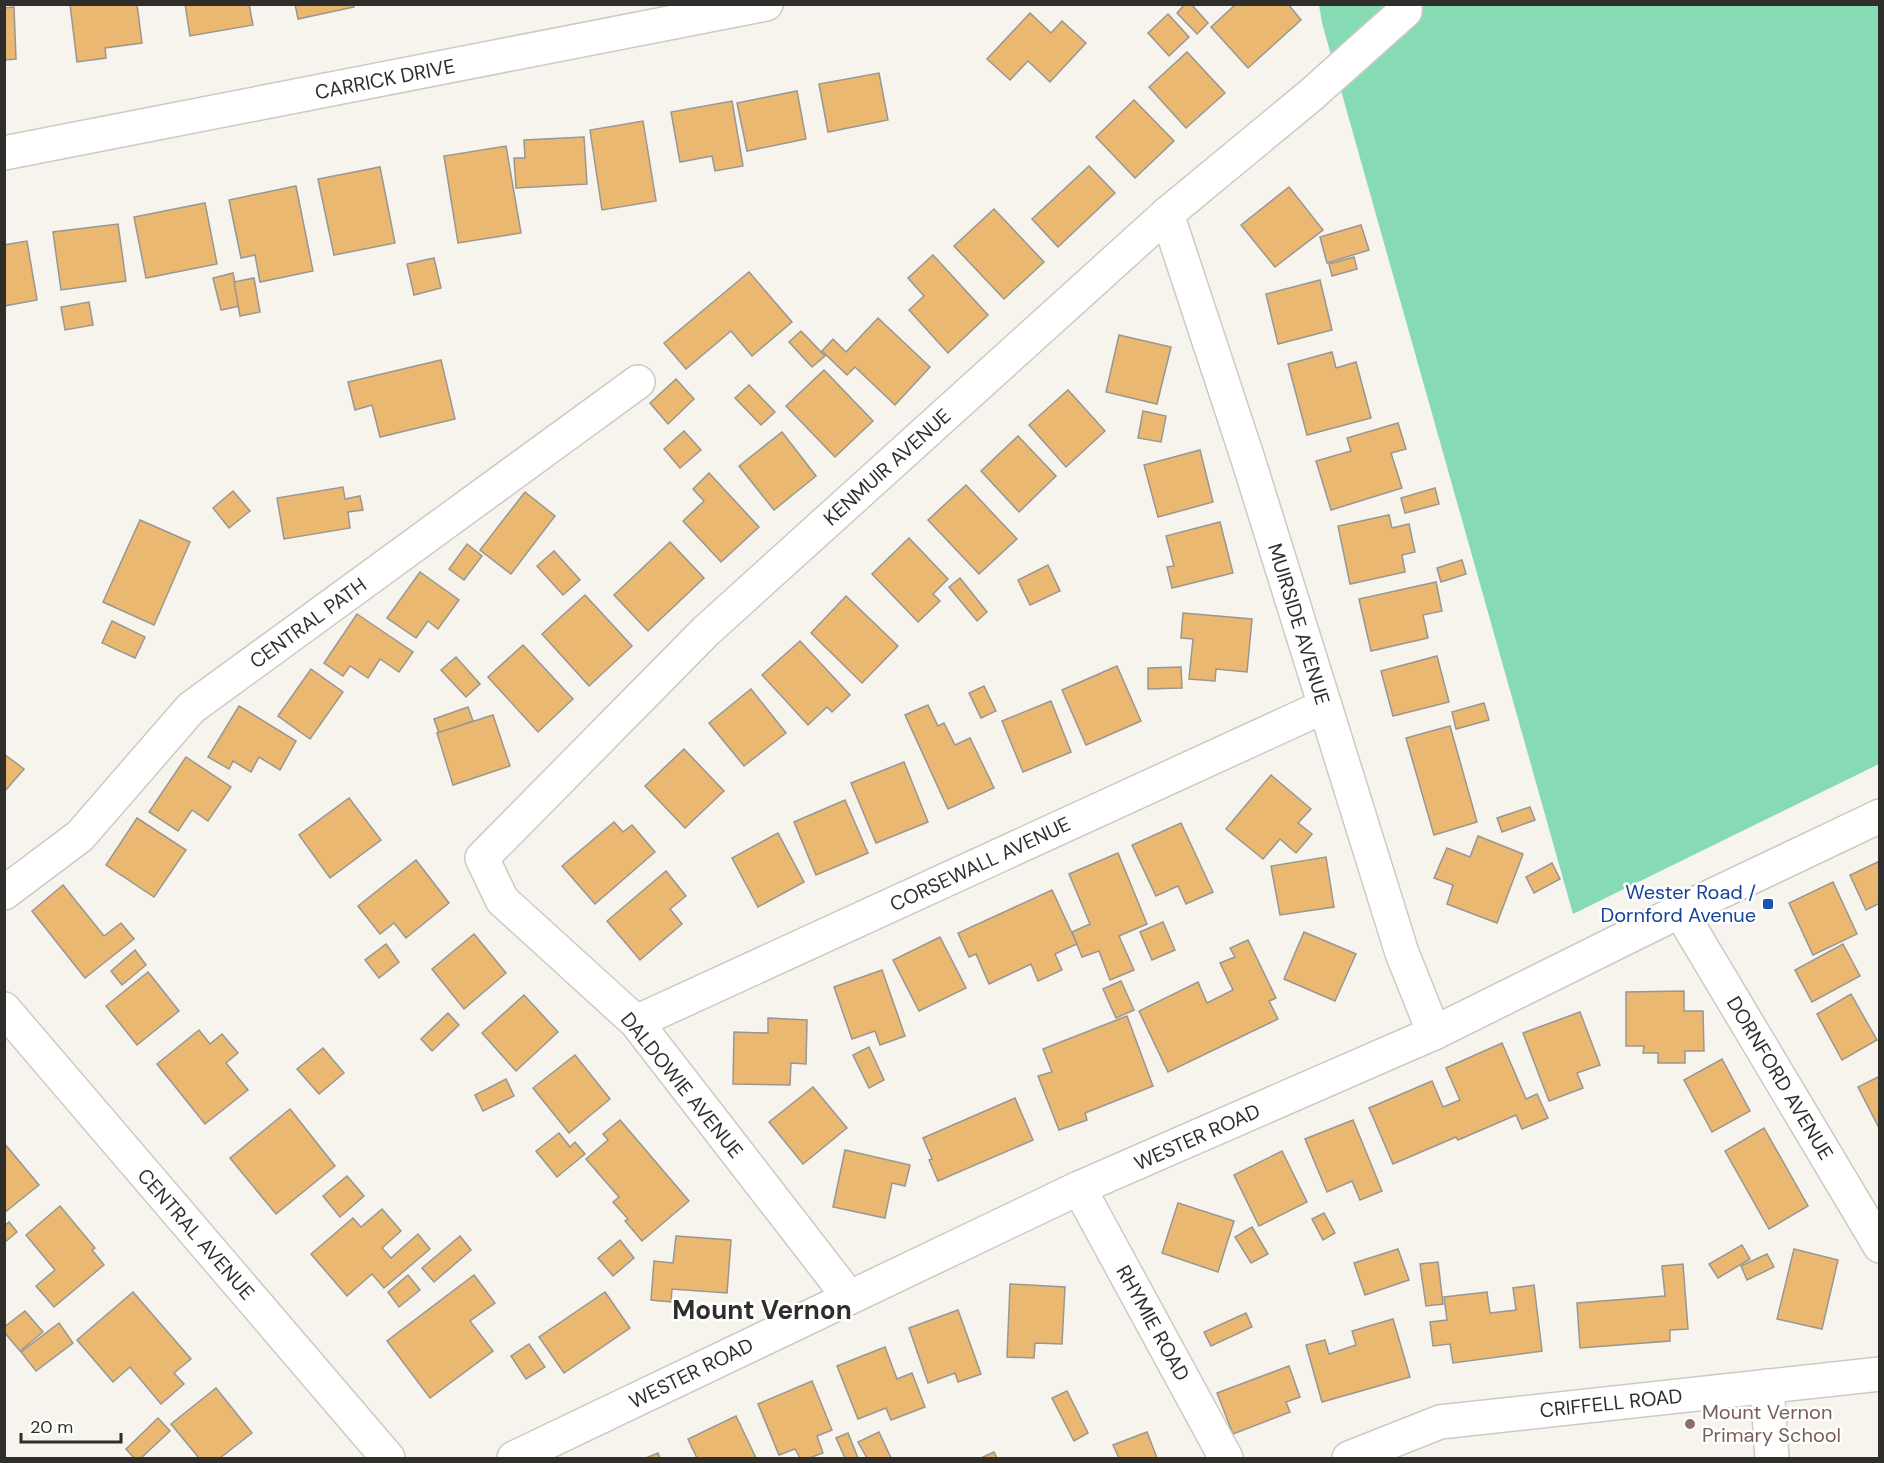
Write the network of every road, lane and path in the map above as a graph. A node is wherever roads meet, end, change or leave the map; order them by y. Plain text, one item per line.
1 (766, 4) edge
2 (1407, 7) edge
3 (4, 153) edge
4 (1167, 214) junction
5 (638, 382) dead end
6 (1325, 706) junction
7 (1880, 816) edge
8 (482, 858) joint
9 (4, 893) edge
10 (1680, 911) junction
11 (4, 1009) edge
12 (636, 1022) junction
13 (1434, 1033) junction
14 (1079, 1188) junction
15 (1880, 1246) edge
16 (849, 1297) junction
17 (1880, 1374) edge
18 (1767, 1386) junction
19 (388, 1458) edge
20 (514, 1458) edge
21 (1226, 1458) edge
22 (1349, 1458) edge
23 (1772, 1458) edge

1 - 3 street, CARRICK DRIVE
2 - 4 street, KENMUIR AVENUE
4 - 6 street, MUIRSIDE AVENUE
4 - 8 street, KENMUIR AVENUE
5 - 9 street, CENTRAL PATH
6 - 12 street, CORSEWALL AVENUE
6 - 13 street, MUIRSIDE AVENUE
7 - 10 street, WESTER ROAD
8 - 12 street, DALDOWIE AVENUE
10 - 13 street, WESTER ROAD
10 - 15 street, DORNFORD AVENUE
11 - 19 street, CENTRAL AVENUE
12 - 16 street, DALDOWIE AVENUE
13 - 14 street, WESTER ROAD
14 - 16 street, WESTER ROAD
14 - 21 street, RHYMIE ROAD
16 - 20 street, WESTER ROAD
17 - 18 street, CRIFFELL ROAD
18 - 22 street, CRIFFELL ROAD
18 - 23 street

